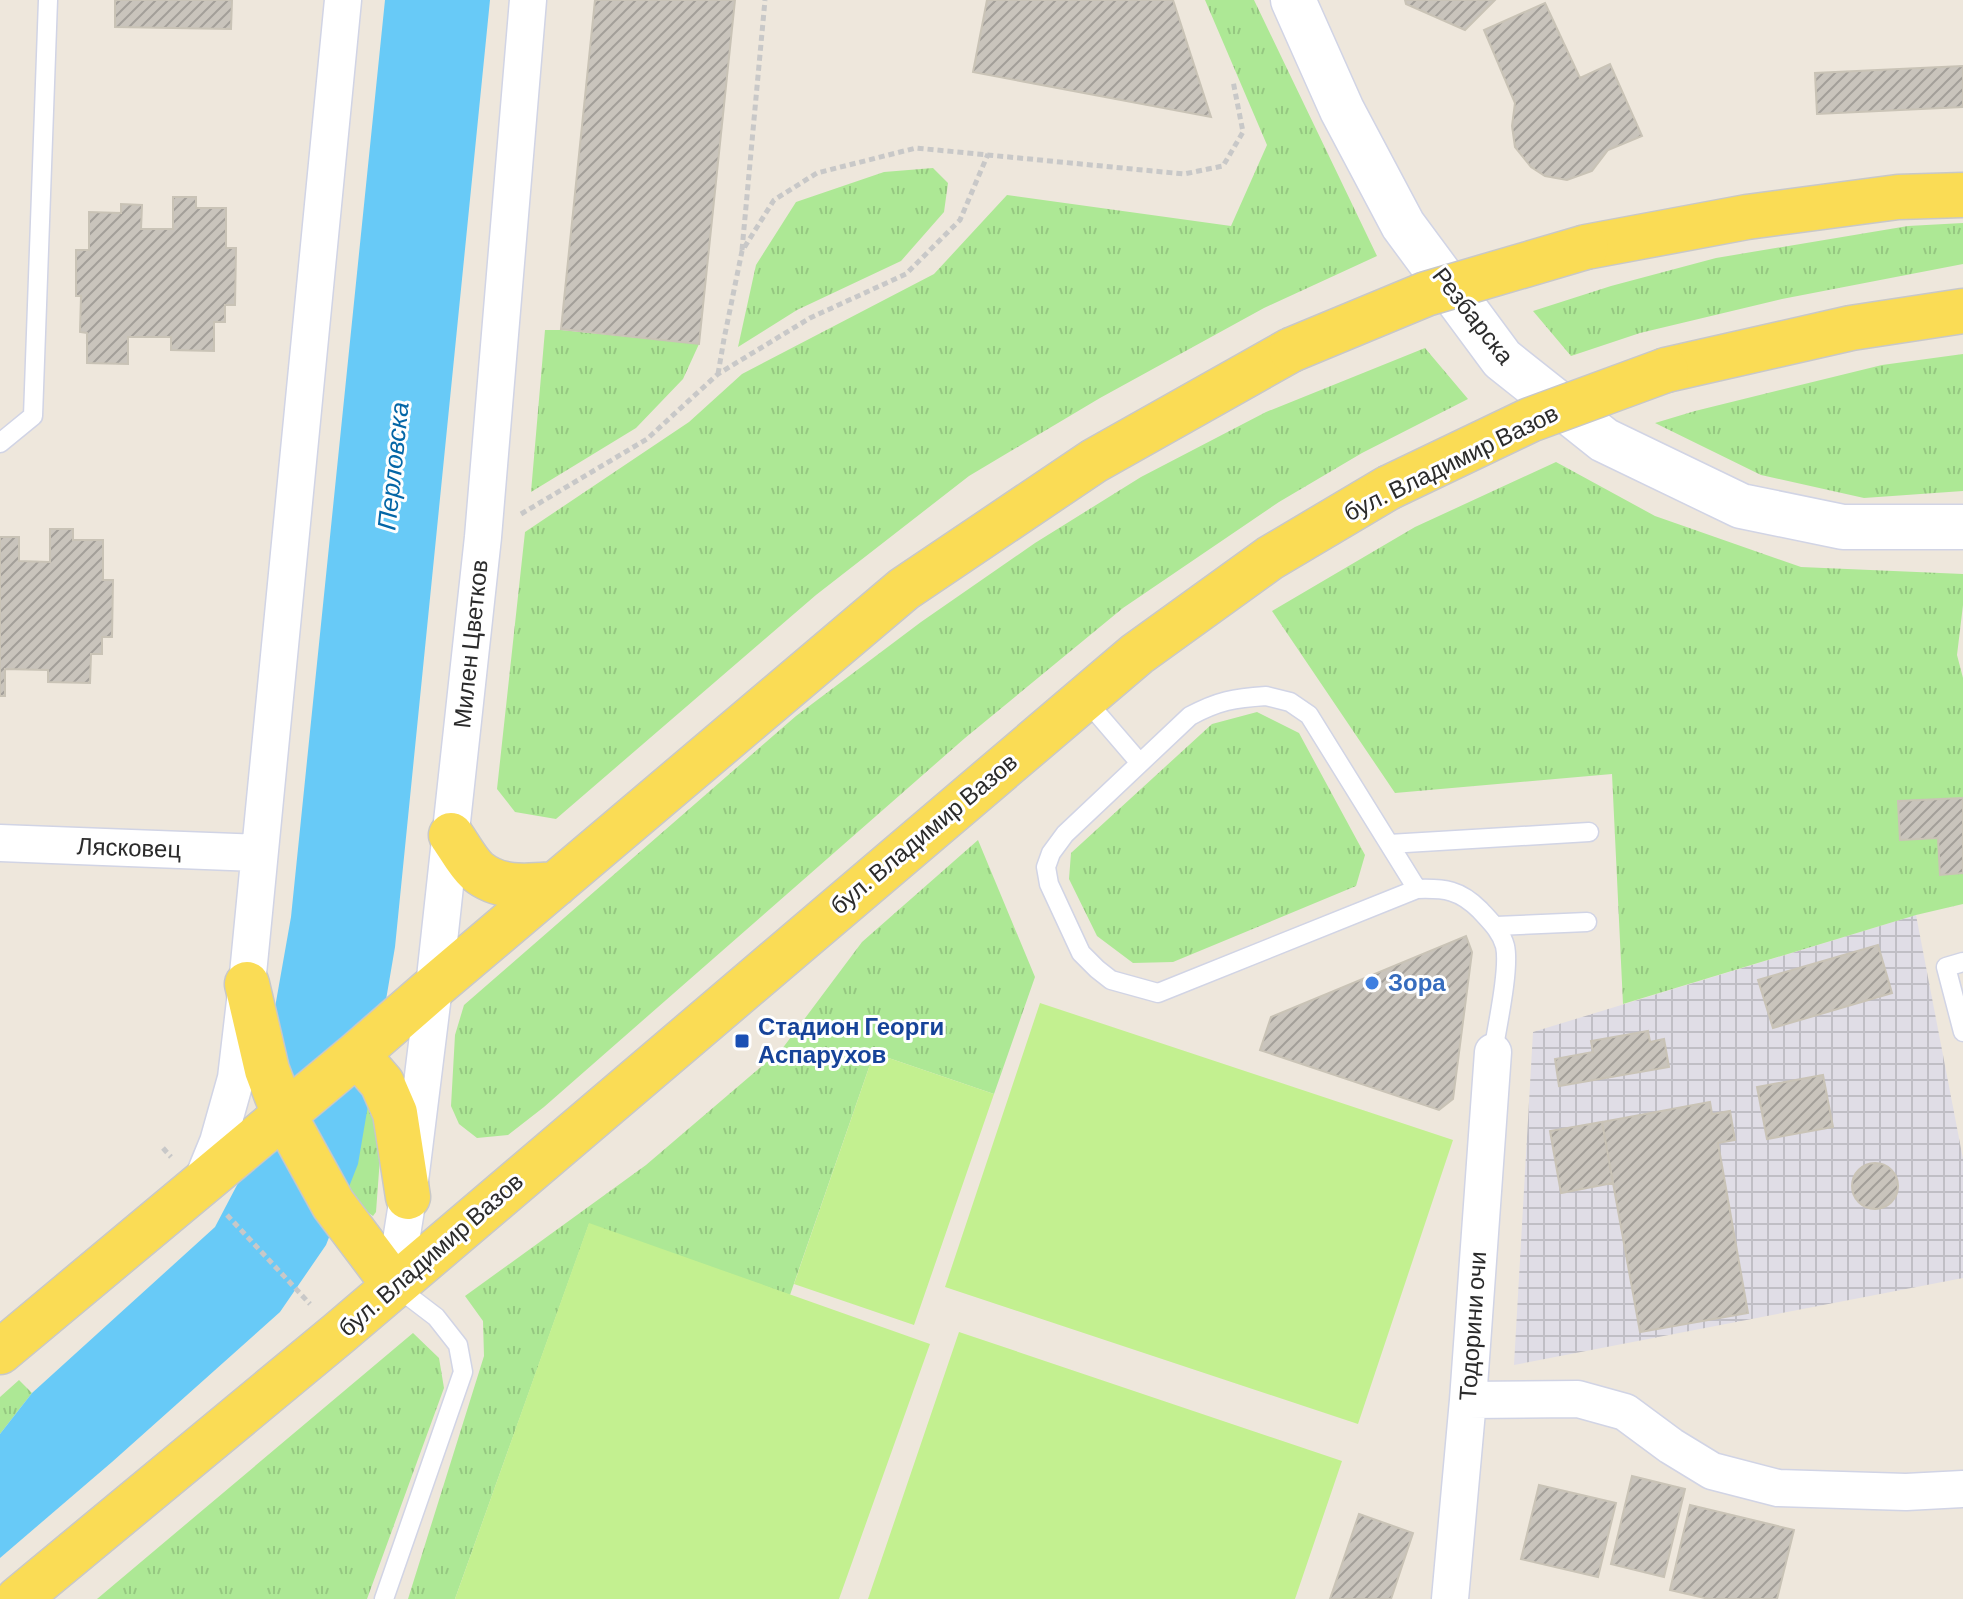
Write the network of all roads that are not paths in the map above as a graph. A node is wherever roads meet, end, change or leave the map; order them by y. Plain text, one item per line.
1 (48, 0) edge
2 (343, 0) edge
3 (528, 0) edge
4 (1293, 0) edge
5 (1963, 195) edge
6 (1963, 311) edge
7 (0, 443) edge
8 (1963, 527) edge
9 (1084, 698) junction
10 (1140, 763) junction
11 (1589, 832) dead end
12 (451, 835) junction
13 (0, 843) edge
14 (1389, 844) junction
15 (259, 853) junction
16 (556, 884) junction
17 (1417, 889) junction
18 (1587, 922) dead end
19 (1496, 926) junction
20 (1954, 964) edge
21 (247, 984) junction
22 (434, 987) junction
23 (1963, 1032) edge
24 (1493, 1052) joint
25 (357, 1054) junction
26 (284, 1115) junction
27 (209, 1196) junction
28 (408, 1197) junction
29 (394, 1285) junction
30 (0, 1352) edge
31 (1468, 1400) junction
32 (1963, 1489) edge
33 (18, 1599) edge
34 (384, 1599) edge
35 (1450, 1599) edge

1 - 7 lane
2 - 15 street
3 - 12 street, Милен Цветков
4 - 8 street, Резбарска
5 - 16 main road, bridge
6 - 9 main road, бул. Владимир Вазов, bridge
9 - 10 lane
9 - 29 main road, бул. Владимир Вазов
10 - 14 lane
10 - 17 lane
11 - 14 lane
12 - 16 main road
12 - 22 street, Милен Цветков
13 - 15 street, Лясковец
14 - 17 lane
15 - 21 street
16 - 22 main road
17 - 19 lane
18 - 19 lane
19 - 24 lane
20 - 23 lane
21 - 26 main road
21 - 27 street
22 - 25 main road
22 - 28 street, Милен Цветков
24 - 31 street, Тодорини очи
25 - 26 main road
25 - 28 main road
26 - 27 main road
26 - 29 main road
27 - 30 main road
28 - 29 street, Милен Цветков
29 - 33 main road, бул. Владимир Вазов
29 - 34 lane
31 - 32 street
31 - 35 street, Тодорини очи

